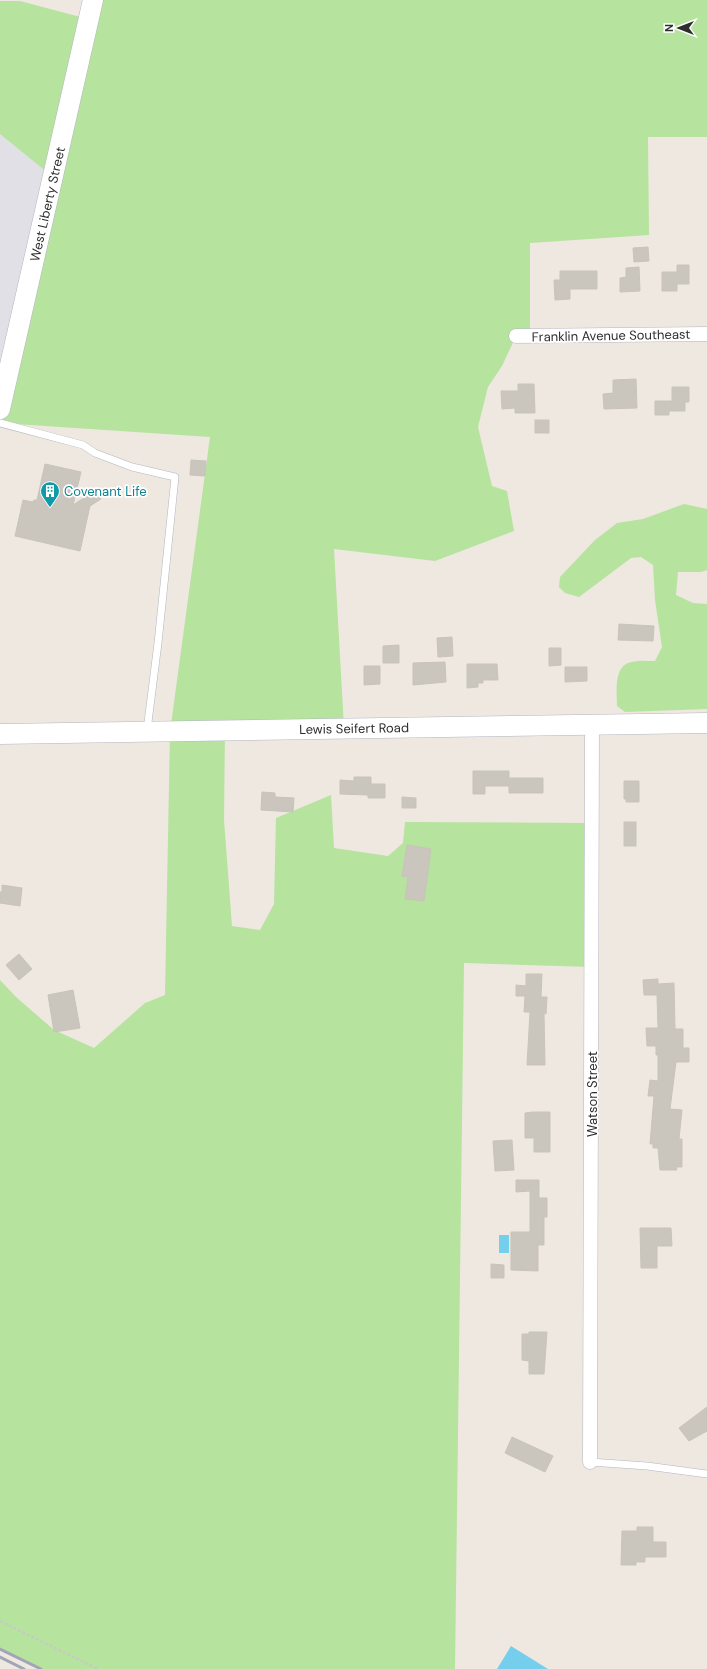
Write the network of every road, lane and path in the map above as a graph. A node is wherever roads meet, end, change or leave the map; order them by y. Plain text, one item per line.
1 (93, 0) edge
2 (707, 334) edge
3 (516, 336) dead end
4 (5, 365) edge
5 (0, 409) edge
6 (0, 423) edge
7 (707, 723) edge
8 (592, 725) junction
9 (146, 732) junction
10 (0, 734) edge
11 (590, 1462) joint
12 (707, 1474) edge
13 (0, 1622) edge
14 (98, 1669) edge

1 - 4 street, West Liberty Street
2 - 3 street, Franklin Avenue Southeast
4 - 5 street, West Liberty Street
6 - 9 lane
7 - 8 street, Lewis Seifert Road
8 - 9 street, Lewis Seifert Road
8 - 11 street, Watson Street
9 - 10 street, Lewis Seifert Road
11 - 12 lane
13 - 14 path

